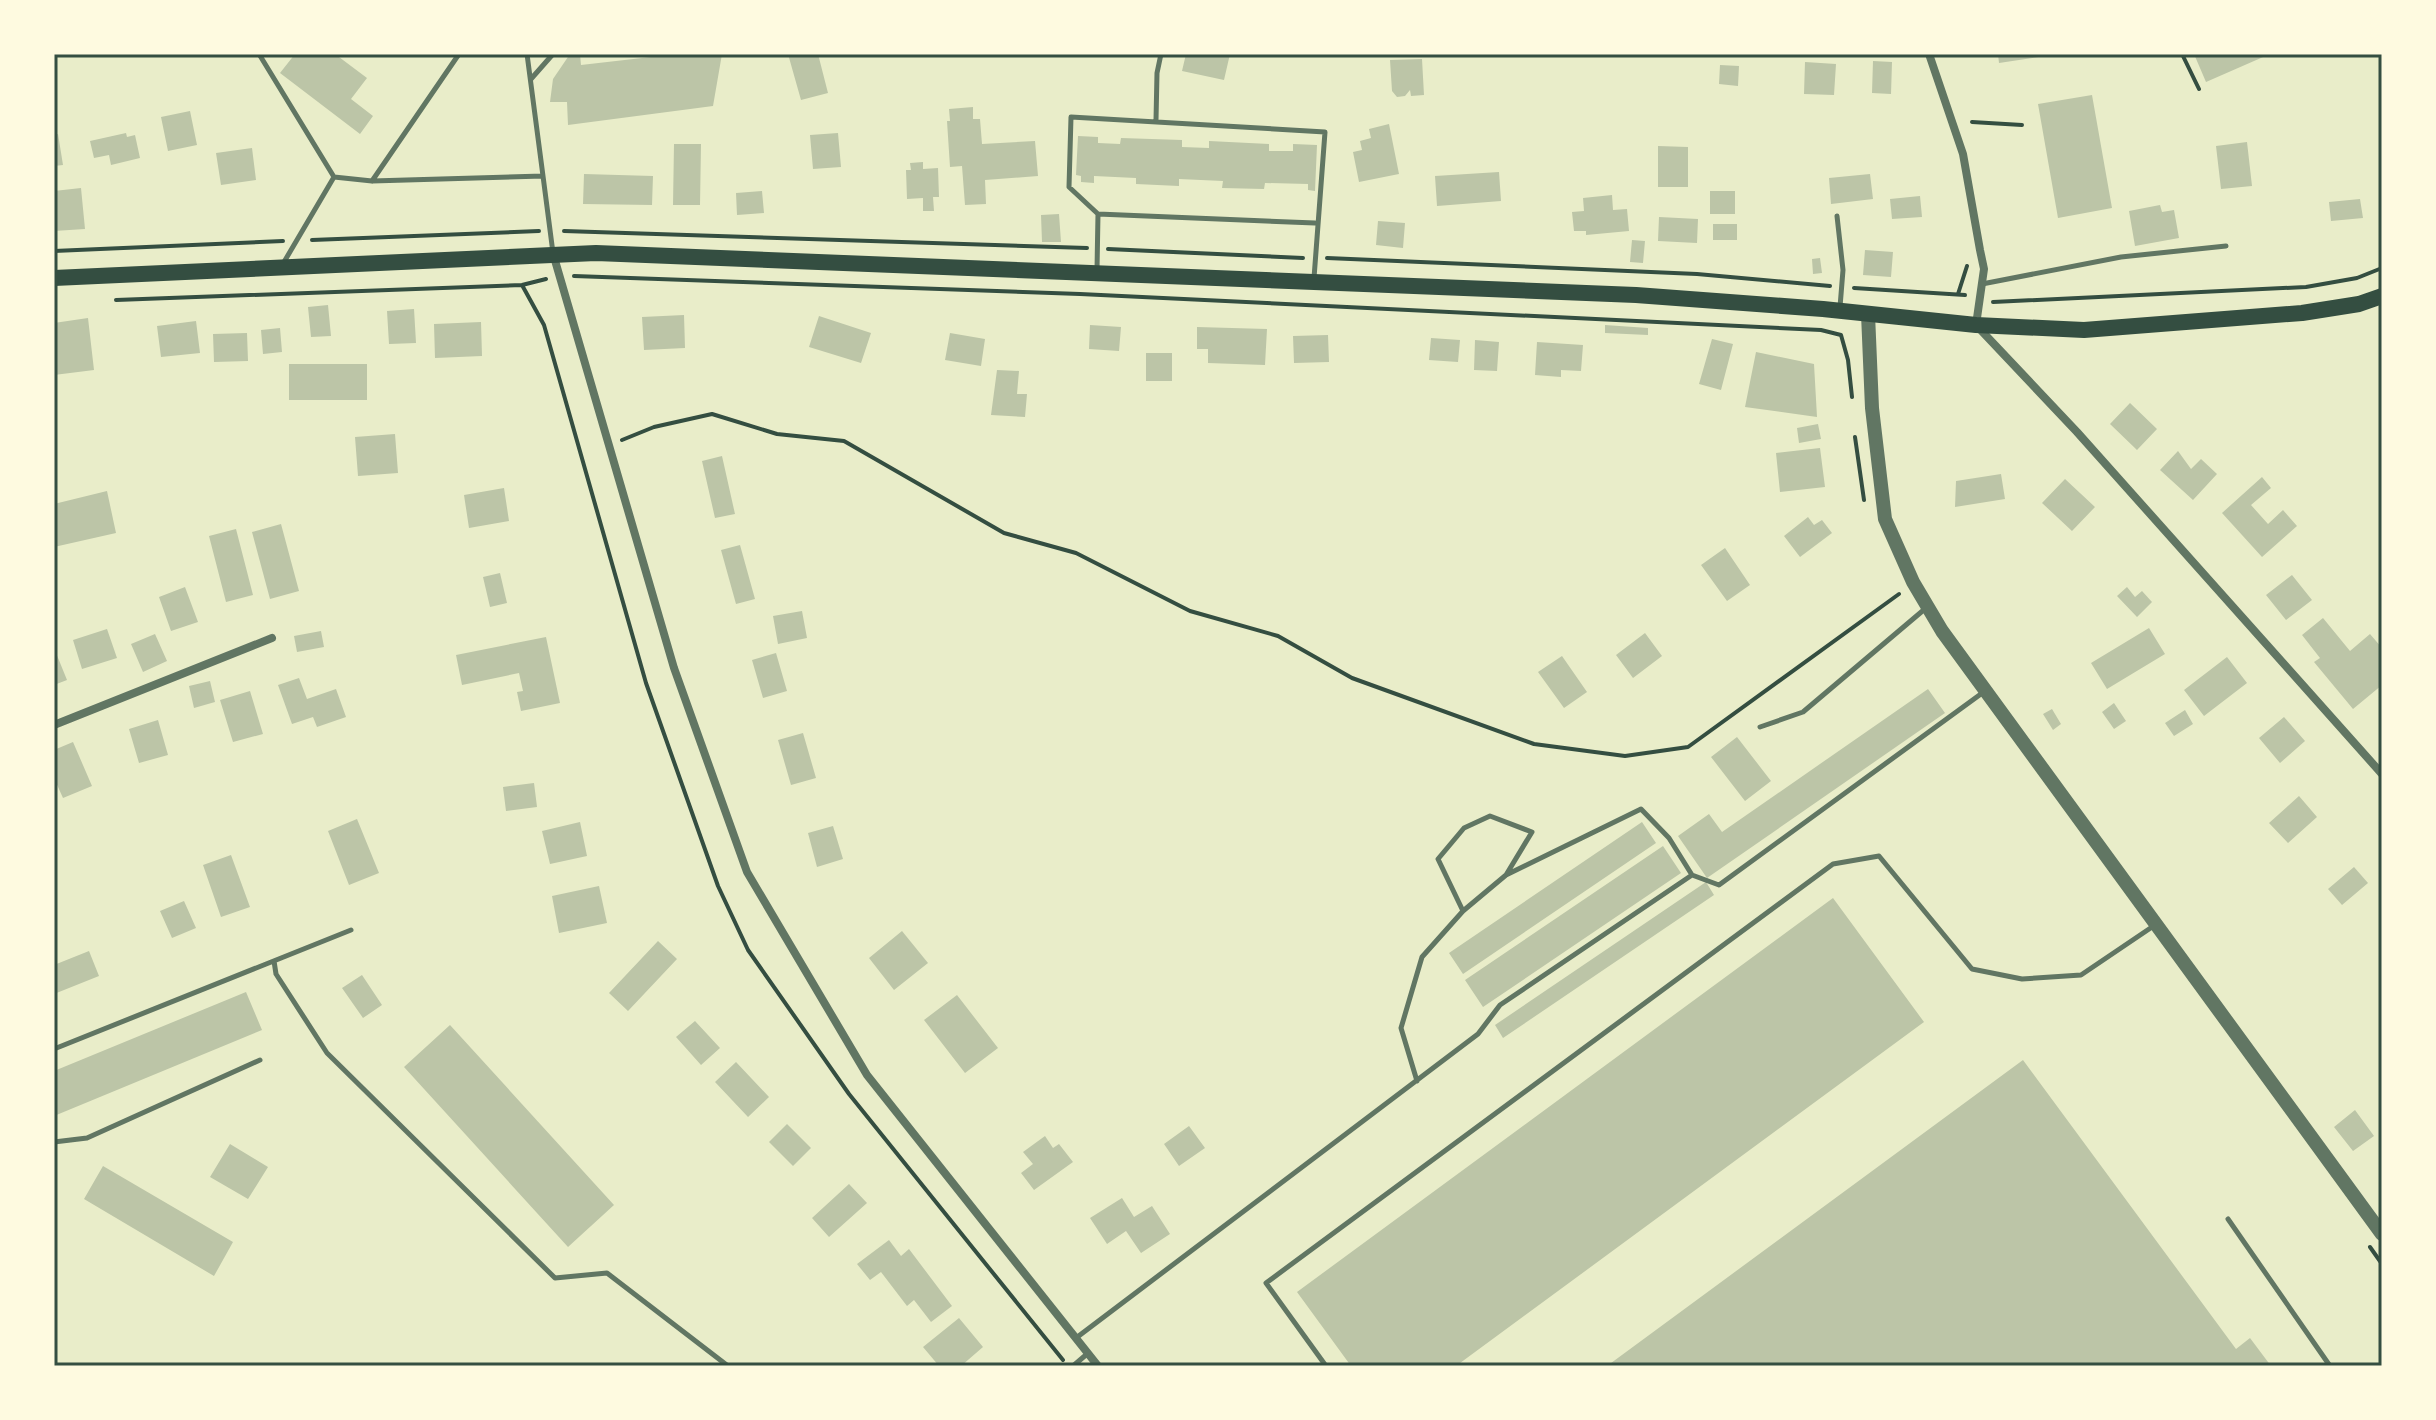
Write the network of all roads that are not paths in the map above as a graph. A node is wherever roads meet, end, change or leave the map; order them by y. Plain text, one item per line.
1 (259, 54) edge
2 (459, 54) edge
3 (527, 54) edge
4 (553, 54) edge
5 (599, 54) edge
6 (614, 54) edge
7 (1161, 54) edge
8 (1929, 54) edge
9 (531, 80) junction
10 (1156, 120) junction
11 (543, 176) junction
12 (334, 177) junction
13 (372, 181) junction
14 (1098, 214) junction
15 (1837, 216) dead end
16 (1315, 223) junction
17 (2226, 246) dead end
18 (554, 257) junction
19 (279, 270) junction
20 (1097, 274) junction
21 (54, 278) edge
22 (1314, 283) junction
23 (1981, 284) junction
24 (2382, 296) edge
25 (1839, 310) junction
26 (1868, 314) junction
27 (1976, 325) junction
28 (1928, 607) junction
29 (272, 638) dead end
30 (1985, 690) junction
31 (54, 725) edge
32 (1760, 727) dead end
33 (2382, 774) edge
34 (1506, 875) junction
35 (1692, 875) junction
36 (1463, 911) junction
37 (2156, 925) junction
38 (351, 930) dead end
39 (274, 961) junction
40 (54, 1049) edge
41 (260, 1060) dead end
42 (1417, 1081) junction
43 (54, 1142) edge
44 (2228, 1219) dead end
45 (2382, 1234) edge
46 (1076, 1338) junction
47 (1088, 1353) junction
48 (728, 1366) edge
49 (1073, 1366) edge
50 (1098, 1366) edge
51 (1326, 1366) edge
52 (2330, 1366) edge

1 - 12 lane
2 - 13 lane
3 - 9 lane
4 - 9 lane
5 - 6 lane
7 - 10 lane
8 - 23 street
9 - 11 lane
10 - 14 lane
10 - 16 lane
11 - 13 lane
11 - 18 lane
12 - 13 lane
12 - 19 lane
14 - 16 lane
14 - 20 lane
15 - 25 lane
16 - 22 lane
17 - 23 lane
18 - 19 main road
18 - 20 main road
18 - 46 street
19 - 21 main road
20 - 22 main road
22 - 25 main road
23 - 27 street
24 - 27 main road
25 - 26 main road
26 - 27 main road
26 - 28 street
27 - 33 street
28 - 30 street
28 - 32 lane
29 - 31 street
30 - 35 lane
30 - 37 street
34 - 35 lane
34 - 36 lane
34 - 36 lane
35 - 42 lane
36 - 42 lane
37 - 45 street
37 - 51 lane
38 - 39 lane
39 - 40 lane
39 - 48 lane
41 - 43 lane
42 - 46 lane
44 - 52 lane
46 - 47 street
47 - 49 lane
47 - 50 street

